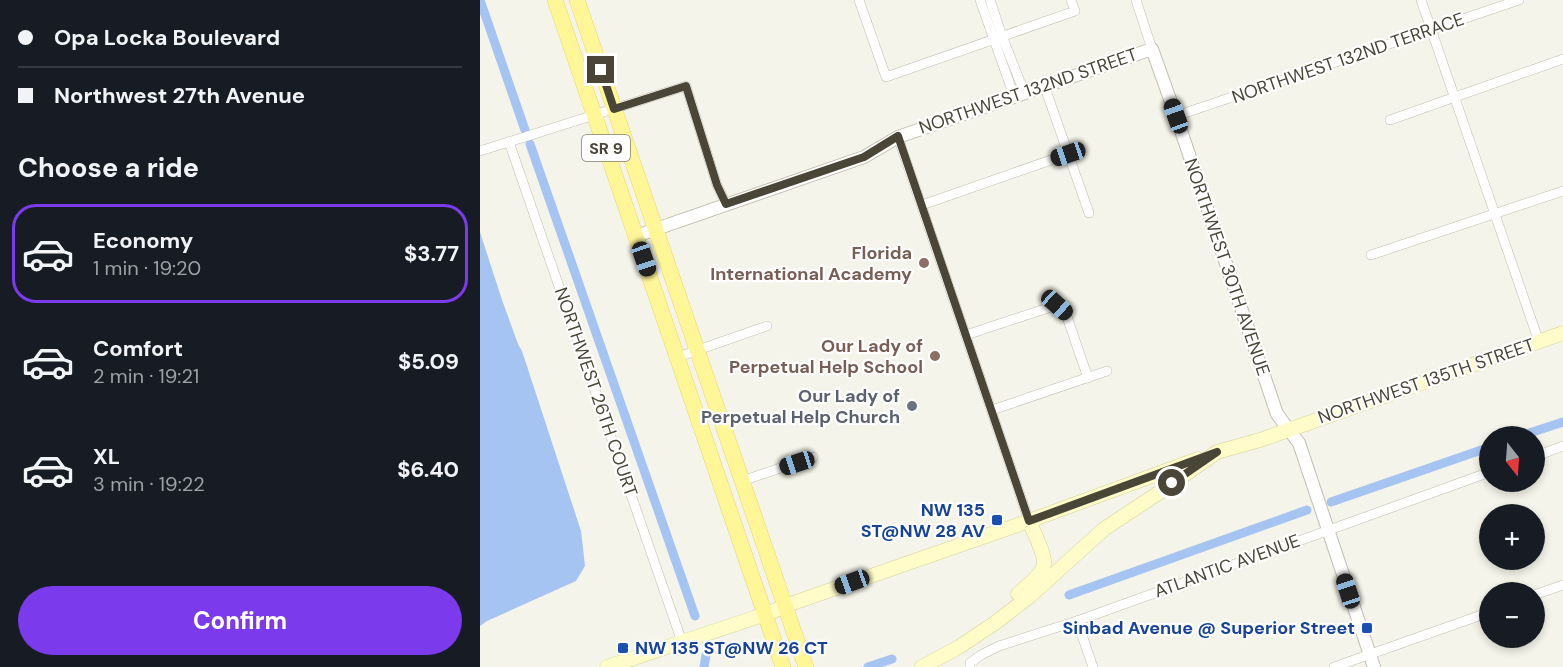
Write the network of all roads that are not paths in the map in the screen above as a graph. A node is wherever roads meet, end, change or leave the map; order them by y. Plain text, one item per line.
1 (555, 0) edge
2 (577, 0) edge
3 (859, 0) edge
4 (980, 0) edge
5 (990, 0) edge
6 (1071, 0) edge
7 (1136, 0) edge
8 (1421, 0) edge
9 (1519, 0) edge
10 (1431, 30) junction
11 (998, 38) junction
12 (1152, 49) junction
13 (1563, 58) edge
14 (1013, 64) junction
15 (1003, 68) junction
16 (1044, 85) junction
17 (1019, 94) junction
18 (1454, 98) junction
19 (614, 109) junction
20 (595, 115) junction
21 (1176, 116) junction
22 (1390, 120) dead end
23 (898, 136) junction
24 (509, 142) junction
25 (480, 151) edge
26 (1068, 154) junction
27 (1563, 190) edge
28 (726, 204) junction
29 (922, 205) junction
30 (1089, 213) dead end
31 (1494, 213) junction
32 (656, 229) junction
33 (636, 236) junction
34 (1371, 255) dead end
35 (767, 326) dead end
36 (1563, 333) edge
37 (966, 335) junction
38 (1539, 342) junction
39 (697, 350) junction
40 (678, 357) junction
41 (1107, 371) dead end
42 (1088, 378) junction
43 (992, 410) junction
44 (1288, 430) junction
45 (1563, 446) edge
46 (1217, 452) junction
47 (1545, 452) edge
48 (813, 457) dead end
49 (1479, 476) edge
50 (742, 481) junction
51 (1029, 521) junction
52 (1328, 530) junction
53 (1563, 585) edge
54 (1545, 591) edge
55 (785, 607) junction
56 (766, 614) junction
57 (1479, 617) edge
58 (1077, 621) junction
59 (682, 642) junction
60 (949, 652) junction
61 (1372, 661) edge
62 (607, 667) edge
63 (783, 667) edge
64 (806, 667) edge
65 (922, 667) edge
66 (970, 667) edge
67 (1094, 667) edge
68 (1334, 667) edge

1 - 20 main road, SR 9
2 - 19 main road, SR 9
3 - 11 street
4 - 11 street
5 - 11 street
6 - 11 street
7 - 12 street, NORTHWEST 30TH AVENUE
8 - 10 street
9 - 10 street, NORTHWEST 132ND TERRACE
10 - 18 street
10 - 21 street, NORTHWEST 132ND TERRACE
11 - 14 street
11 - 15 street
12 - 16 street, NORTHWEST 132ND STREET
12 - 21 street, NORTHWEST 30TH AVENUE
13 - 18 street
14 - 15 street
14 - 17 street
15 - 17 street
16 - 17 street, NORTHWEST 132ND STREET
16 - 26 street
17 - 23 street, NORTHWEST 132ND STREET
18 - 22 street
18 - 31 street
19 - 20 street
19 - 28 street
19 - 32 main road, SR 9
20 - 24 street
20 - 33 main road, SR 9
21 - 44 street, NORTHWEST 30TH AVENUE
23 - 28 street, NORTHWEST 132ND STREET
23 - 29 street
24 - 25 street
24 - 59 street, NORTHWEST 26TH COURT
26 - 29 street
26 - 30 street
27 - 31 street
28 - 32 street, NORTHWEST 132ND STREET
29 - 37 street
31 - 34 street
31 - 38 street
32 - 33 street, NORTHWEST 132ND STREET
32 - 39 main road, SR 9
33 - 40 main road, SR 9
35 - 39 street
36 - 38 main road, NORTHWEST 135TH STREET
37 - 42 street
37 - 43 street
38 - 44 main road, NORTHWEST 135TH STREET
39 - 40 street
39 - 50 main road, SR 9
40 - 56 main road, SR 9
41 - 42 street
42 - 43 street
43 - 51 street
44 - 46 main road, NORTHWEST 135TH STREET
44 - 52 street, NORTHWEST 30TH AVENUE
45 - 47 street
46 - 51 main road
46 - 60 main road
48 - 50 street
49 - 52 street, ATLANTIC AVENUE
50 - 55 main road, SR 9
51 - 55 main road
51 - 60 main road
52 - 58 street, ATLANTIC AVENUE
52 - 61 street, NORTHWEST 30TH AVENUE
53 - 54 street
55 - 56 main road
55 - 64 main road, SR 9
56 - 59 main road
56 - 63 main road, SR 9
57 - 61 street
58 - 66 street, ATLANTIC AVENUE
58 - 67 street
59 - 62 main road
60 - 65 main road
61 - 68 street

